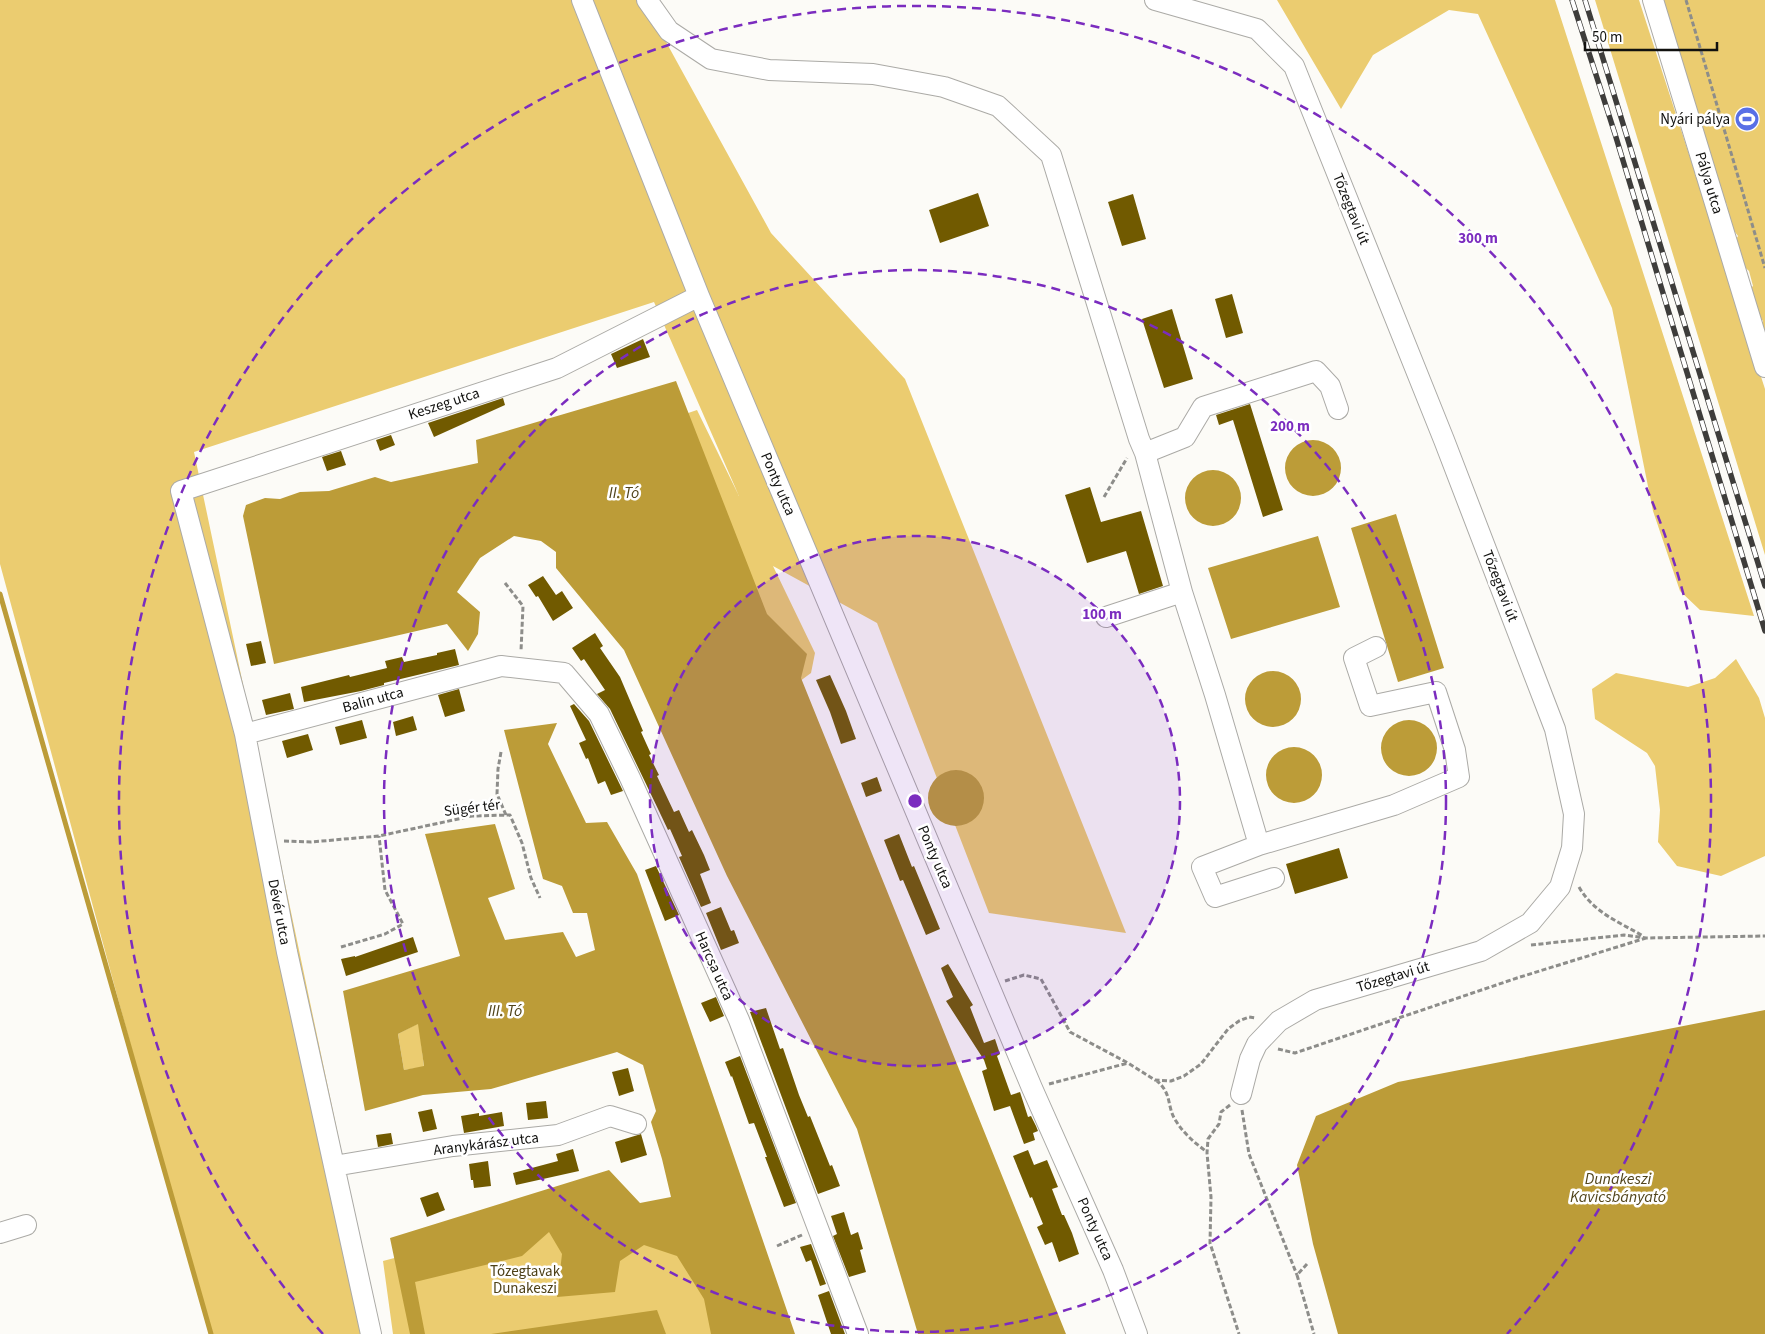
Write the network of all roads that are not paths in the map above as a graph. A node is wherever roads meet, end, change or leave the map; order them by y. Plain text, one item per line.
1 (582, 0) edge
2 (647, 0) edge
3 (1155, 0) edge
4 (1653, 0) edge
5 (699, 296) junction
6 (1765, 367) edge
7 (1338, 409) dead end
8 (1142, 446) junction
9 (181, 491) joint
10 (1182, 592) junction
11 (1106, 617) dead end
12 (1376, 647) dead end
13 (510, 667) joint
14 (245, 734) junction
15 (1259, 845) junction
16 (1274, 878) dead end
17 (1241, 1094) road end
18 (636, 1124) dead end
19 (334, 1166) junction
20 (26, 1225) dead end
21 (0, 1233) edge
22 (371, 1334) edge
23 (858, 1334) edge
24 (1137, 1334) edge

1 - 5 street, Ponty utca
2 - 8 street
3 - 17 street, Tőzegtavi út
4 - 6 street, Pálya utca
5 - 9 street, Keszeg utca
5 - 24 street, Ponty utca
7 - 8 street
8 - 10 street
9 - 14 street, Dévér utca
10 - 11 street
10 - 15 street
12 - 15 street
13 - 14 street, Balin utca
13 - 23 street, Harcsa utca
14 - 19 street, Dévér utca
15 - 16 street
18 - 19 street, Aranykárász utca
19 - 22 street, Dévér utca
20 - 21 street

